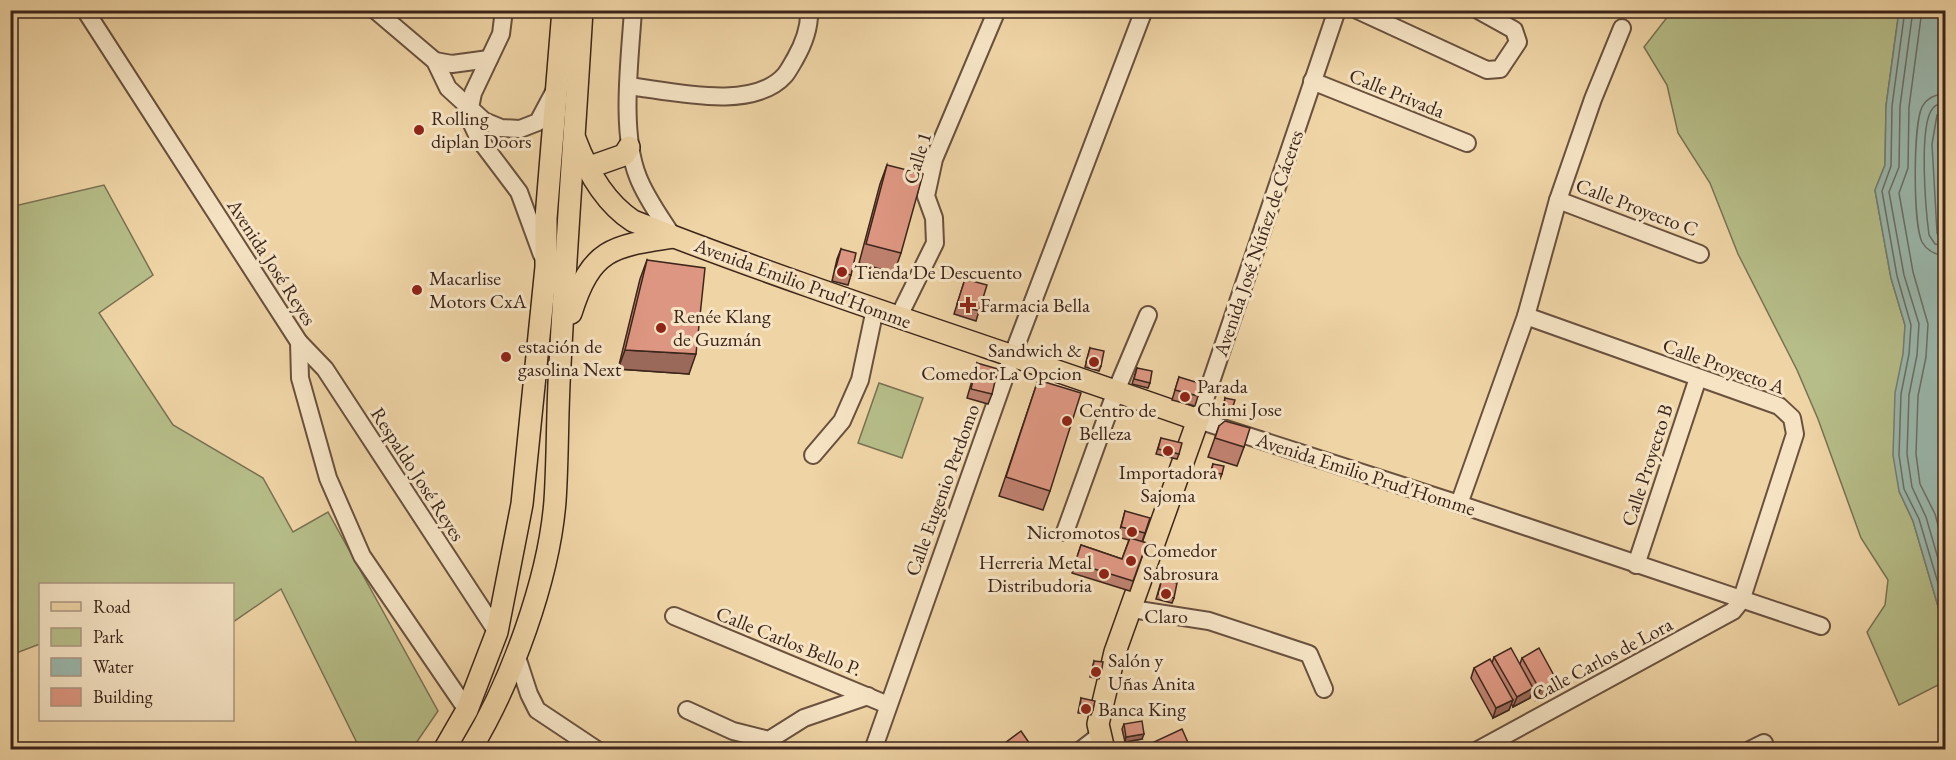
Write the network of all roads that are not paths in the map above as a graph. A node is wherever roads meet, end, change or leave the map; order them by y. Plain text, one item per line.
1 (85, 10) edge
2 (375, 10) edge
3 (504, 10) edge
4 (563, 10) edge
5 (582, 10) edge
6 (633, 10) edge
7 (808, 10) edge
8 (997, 10) edge
9 (1144, 10) edge
10 (1337, 10) edge
11 (1357, 10) edge
12 (1478, 10) edge
13 (1622, 28) dead end
14 (489, 59) junction
15 (435, 61) junction
16 (1312, 81) junction
17 (628, 86) junction
18 (556, 89) junction
19 (470, 108) junction
20 (574, 139) junction
21 (1467, 143) dead end
22 (629, 147) junction
23 (587, 168) junction
24 (1558, 200) junction
25 (673, 237) junction
26 (1700, 254) dead end
27 (546, 267) junction
28 (875, 309) junction
29 (1148, 315) dead end
30 (1526, 316) junction
31 (898, 318) junction
32 (300, 342) junction
33 (1013, 354) junction
34 (560, 365) junction
35 (1698, 378) junction
36 (1116, 391) junction
37 (1198, 420) junction
38 (813, 455) dead end
39 (1459, 504) junction
40 (1065, 532) dead end
41 (1636, 565) junction
42 (1741, 601) junction
43 (1132, 609) junction
44 (674, 616) dead end
45 (1821, 626) dead end
46 (497, 632) junction
47 (516, 654) junction
48 (1323, 690) dead end
49 (868, 696) junction
50 (888, 705) junction
51 (468, 710) junction
52 (687, 710) dead end
53 (1102, 743) edge
54 (444, 750) edge
55 (470, 750) edge
56 (597, 750) edge
57 (873, 750) edge
58 (1081, 750) edge
59 (1478, 750) edge

1 - 32 street, Avenida José Reyes
2 - 15 street
3 - 14 street
4 - 18 main road
5 - 20 main road
6 - 17 street
7 - 17 street
8 - 31 street, Calle 1
9 - 33 street, Calle Eugenio Perdomo
10 - 16 street, Avenida José Núñez de Cáceres
11 - 12 street
13 - 24 street
14 - 15 street
14 - 19 street
15 - 19 street
16 - 21 street, Calle Privada
16 - 37 street, Avenida José Núñez de Cáceres
17 - 22 street
18 - 19 street
18 - 27 main road
19 - 27 street
20 - 23 main road, Avenida Emilio Prud'Homme
20 - 34 main road
22 - 23 main road
22 - 25 street
23 - 25 main road, Avenida Emilio Prud'Homme
24 - 26 street, Calle Proyecto C
24 - 30 street
25 - 28 main road, Avenida Emilio Prud'Homme
25 - 34 main road, Avenida Emilio Prud'Homme
27 - 46 main road
28 - 31 main road, Avenida Emilio Prud'Homme
28 - 38 street
29 - 36 street
30 - 35 street, Calle Proyecto A
30 - 39 street
31 - 33 main road, Avenida Emilio Prud'Homme
32 - 46 street, Respaldo José Reyes
32 - 51 street, Avenida José Reyes
33 - 36 main road, Avenida Emilio Prud'Homme
33 - 50 street, Calle Eugenio Perdomo
34 - 47 main road
35 - 41 street, Calle Proyecto B
35 - 42 street, Calle Proyecto A
36 - 37 main road, Avenida Emilio Prud'Homme
36 - 40 street
37 - 39 street, Avenida Emilio Prud'Homme
37 - 43 main road, Avenida José Núñez de Cáceres
39 - 41 street, Avenida Emilio Prud'Homme
41 - 42 street, Avenida Emilio Prud'Homme
42 - 45 street, Avenida Emilio Prud'Homme
42 - 59 street, Calle Carlos de Lora
43 - 48 street
43 - 53 main road, Avenida José Núñez de Cáceres
44 - 49 street, Calle Carlos Bello P.
46 - 51 main road
47 - 55 main road
47 - 56 street
49 - 50 street, Calle Carlos Bello P.
49 - 52 street
50 - 57 street, Calle Eugenio Perdomo
51 - 54 main road
53 - 58 street

